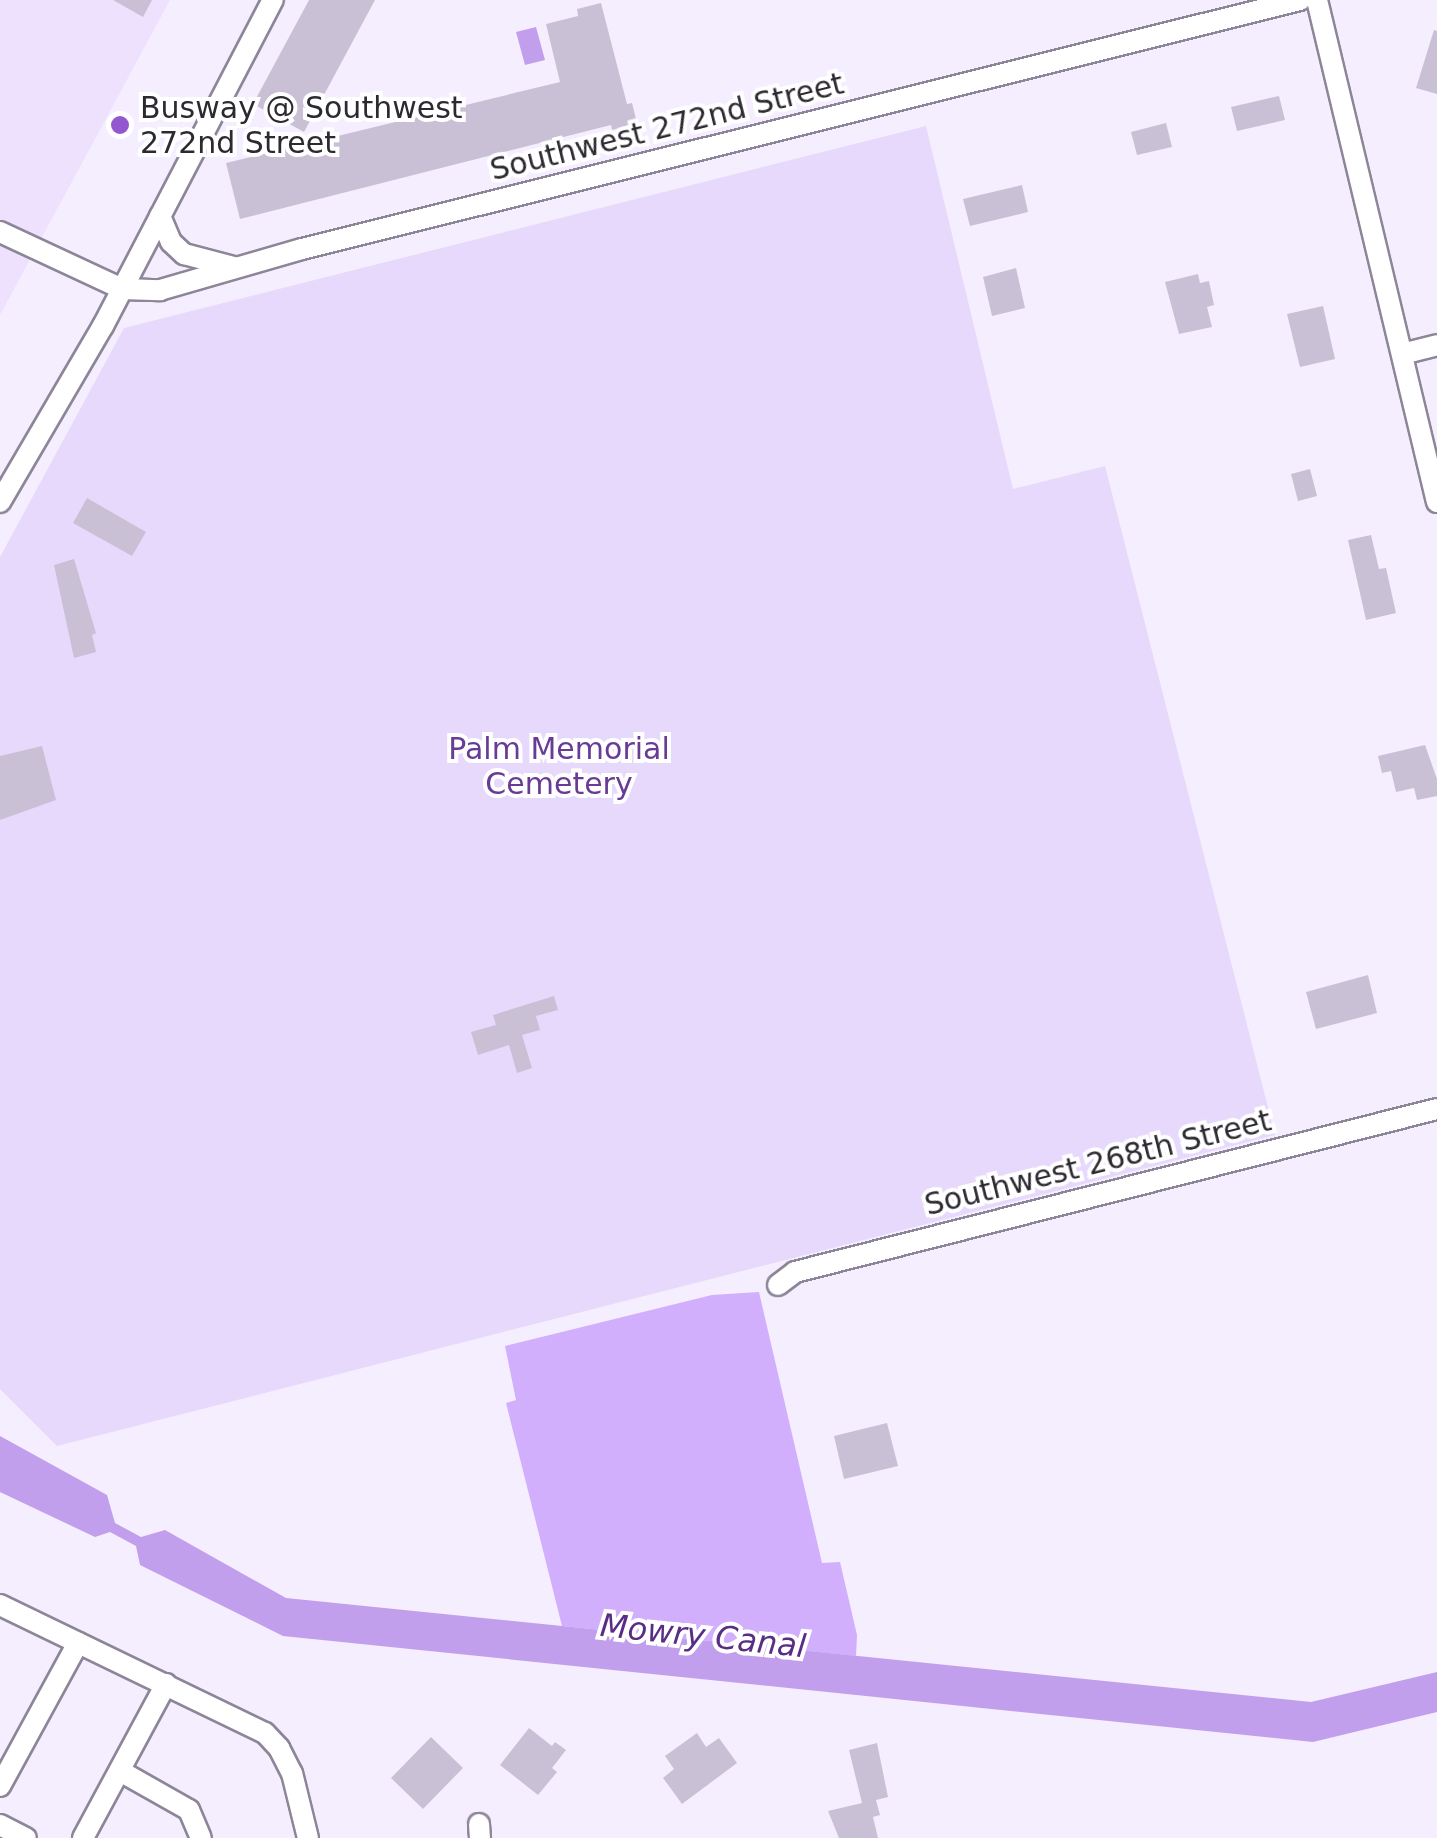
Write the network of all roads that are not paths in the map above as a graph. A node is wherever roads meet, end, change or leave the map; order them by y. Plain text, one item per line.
1 (273, 0) edge
2 (1300, 0) edge
3 (1316, 0) edge
4 (160, 216) junction
5 (0, 232) edge
6 (237, 267) junction
7 (122, 290) junction
8 (1437, 345) edge
9 (1402, 354) junction
10 (0, 502) edge
11 (1437, 502) edge
12 (1437, 1108) edge
13 (778, 1285) dead end
14 (0, 1605) edge
15 (78, 1643) junction
16 (166, 1684) junction
17 (120, 1771) junction
18 (0, 1786) edge
19 (0, 1825) edge
20 (26, 1838) edge
21 (83, 1838) edge
22 (202, 1838) edge
23 (308, 1838) edge

1 - 4 street
2 - 6 street, Southwest 272nd Street
3 - 9 street
4 - 6 street
4 - 7 street
5 - 7 street, Southwest 272nd Street
6 - 7 street, Southwest 272nd Street
7 - 10 street
8 - 9 street
9 - 11 street
12 - 13 street, Southwest 268th Street
14 - 15 street
15 - 16 street
15 - 18 street
16 - 17 street
16 - 23 street
17 - 21 street
17 - 22 street
19 - 20 street

